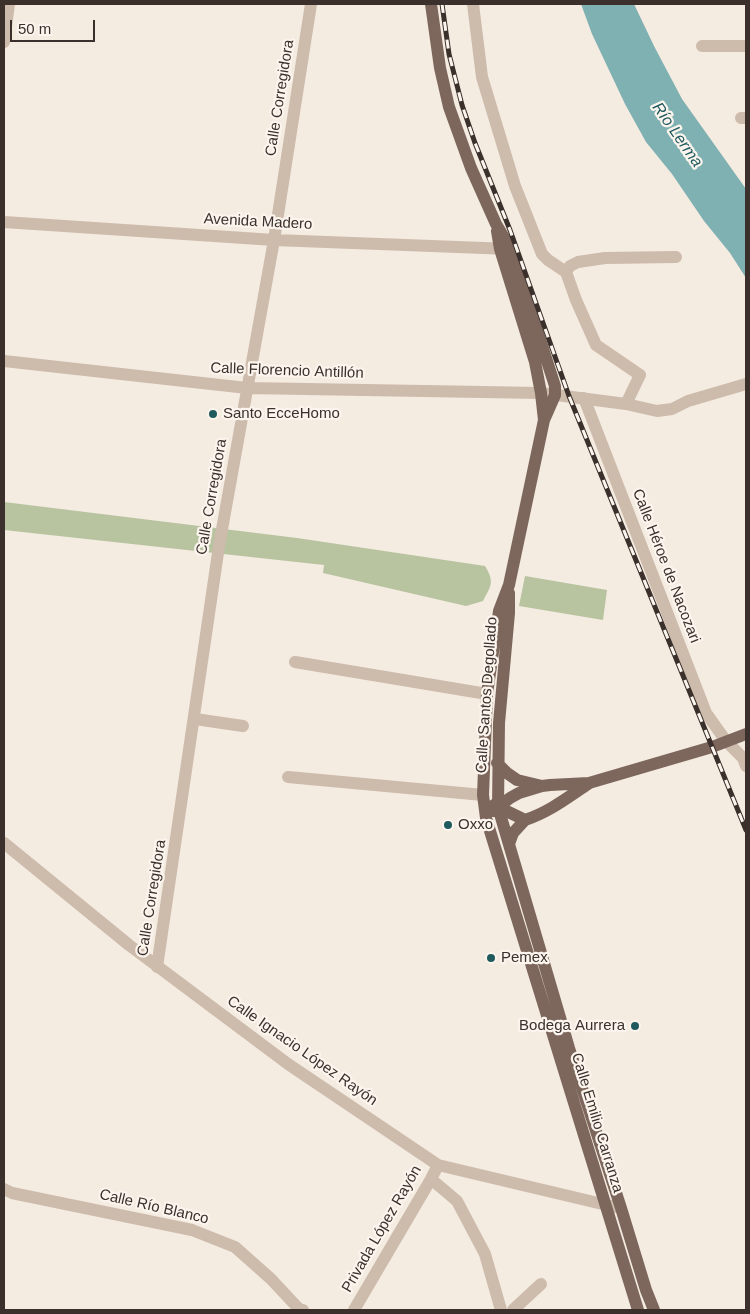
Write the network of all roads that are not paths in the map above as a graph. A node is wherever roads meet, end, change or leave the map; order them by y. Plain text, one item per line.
1 (9, 4) edge
2 (311, 4) edge
3 (431, 4) edge
4 (473, 4) edge
5 (4, 42) edge
6 (702, 46) dead end
7 (746, 46) edge
8 (4, 222) edge
9 (274, 240) junction
10 (505, 249) junction
11 (676, 257) dead end
12 (566, 272) junction
13 (4, 361) edge
14 (746, 384) edge
15 (247, 388) junction
16 (541, 393) junction
17 (555, 395) junction
18 (584, 398) junction
19 (626, 404) junction
20 (544, 420) junction
21 (509, 585) junction
22 (295, 662) dead end
23 (487, 694) junction
24 (195, 719) junction
25 (243, 726) dead end
26 (746, 734) edge
27 (726, 740) junction
28 (497, 763) junction
29 (746, 766) edge
30 (288, 777) dead end
31 (589, 783) junction
32 (542, 786) junction
33 (484, 798) junction
34 (498, 807) junction
35 (486, 818) junction
36 (525, 820) junction
37 (4, 843) edge
38 (509, 844) junction
39 (158, 967) junction
40 (438, 1165) junction
41 (431, 1180) junction
42 (4, 1189) edge
43 (606, 1206) junction
44 (621, 1208) junction
45 (541, 1284) dead end
46 (303, 1310) edge
47 (354, 1310) edge
48 (501, 1310) edge
49 (513, 1310) edge
50 (638, 1310) edge
51 (654, 1310) edge

1 - 5 street
2 - 9 street, Calle Corregidora
3 - 10 main road
4 - 12 street
6 - 7 street
8 - 9 street, Avenida Madero
9 - 10 street, Avenida Madero
9 - 15 street, Calle Corregidora
10 - 16 main road
10 - 17 main road
11 - 12 street
12 - 19 street
13 - 15 street, Calle Florencio Antillón
14 - 19 street, Calle Florencio Antillón
15 - 16 street, Calle Florencio Antillón
15 - 24 street, Calle Corregidora
16 - 17 street, Calle Florencio Antillón
16 - 20 main road, Calle Santos Degollado
17 - 18 street, Calle Florencio Antillón
17 - 20 main road, Calle Santos Degollado
18 - 19 street, Calle Florencio Antillón
18 - 27 street, Calle Héroe de Nacozari
20 - 21 main road, Calle Santos Degollado
21 - 23 main road, Calle Santos Degollado
21 - 28 main road, Calle Santos Degollado
22 - 23 street
23 - 33 main road, Calle Santos Degollado
24 - 25 street
24 - 39 street, Calle Corregidora
26 - 27 main road
27 - 29 street, Calle Héroe de Nacozari
27 - 31 main road
28 - 32 main road
28 - 34 main road, Calle Santos Degollado
30 - 33 street
31 - 32 main road
31 - 36 main road
32 - 34 main road
33 - 34 main road
33 - 35 main road, Calle Emilio Carranza
34 - 35 main road
34 - 36 main road
34 - 38 main road, Calle Emilio Carranza
35 - 43 main road, Calle Emilio Carranza
36 - 38 main road
37 - 39 street, Calle Ignacio López Rayón
38 - 44 main road, Calle Emilio Carranza
39 - 40 street, Calle Ignacio López Rayón
40 - 41 street, Privada López Rayón
40 - 43 street, Calle Ignacio López Rayón
41 - 47 street, Privada López Rayón
41 - 48 street
42 - 46 street, Calle Río Blanco
43 - 44 street, Calle Ignacio López Rayón
43 - 50 main road, Calle Emilio Carranza
44 - 51 main road, Calle Emilio Carranza
45 - 49 street

